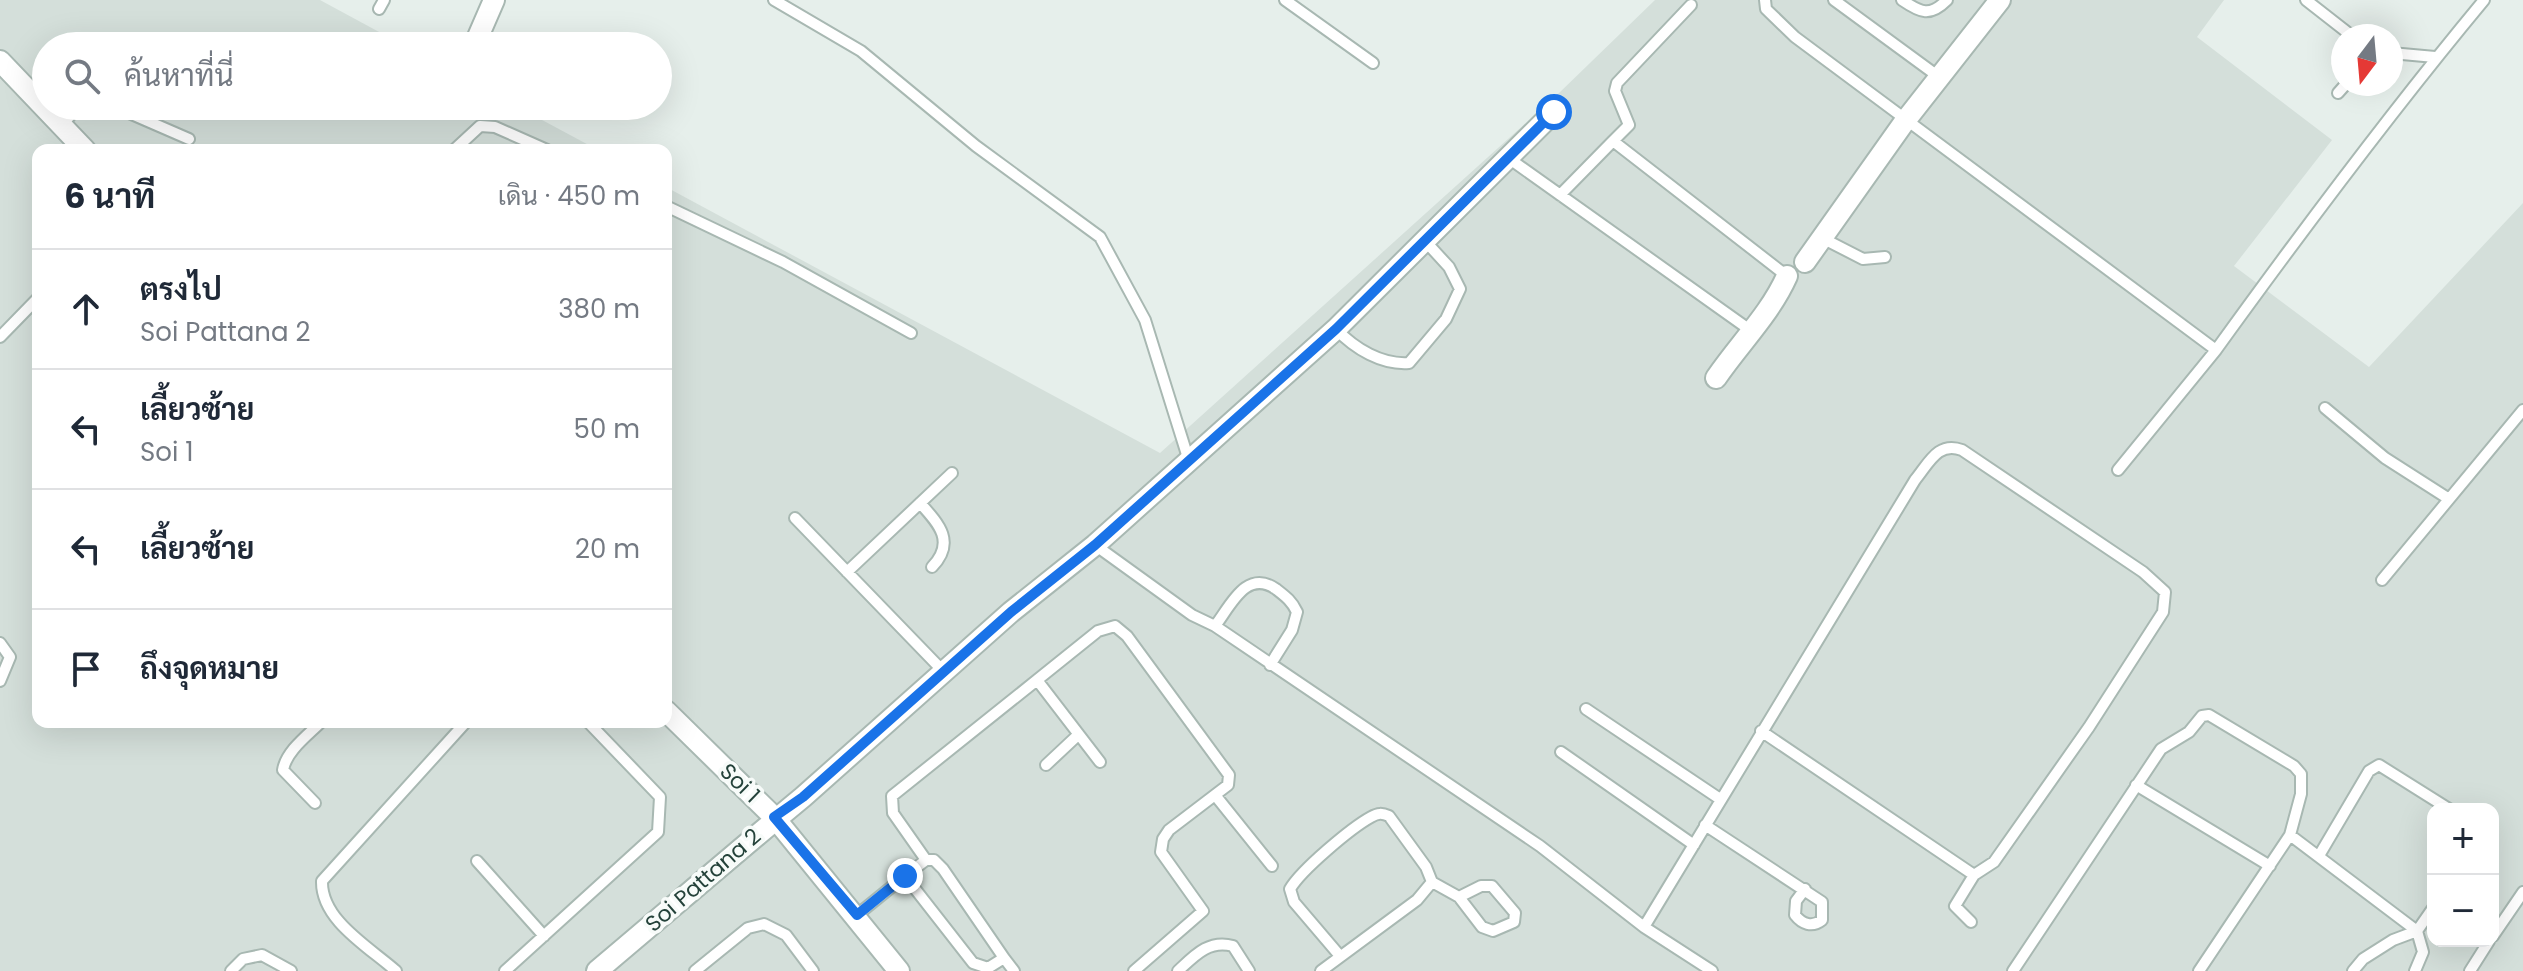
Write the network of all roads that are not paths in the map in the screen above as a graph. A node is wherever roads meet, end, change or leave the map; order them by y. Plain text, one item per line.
1 (494, 0) edge
2 (774, 0) edge
3 (1285, 0) edge
4 (1765, 0) edge
5 (1834, 0) edge
6 (1902, 0) edge
7 (1947, 0) edge
8 (2000, 0) edge
9 (2306, 0) edge
10 (2484, 0) edge
11 (1691, 5) dead end
12 (2337, 24) edge
13 (480, 32) edge
14 (2403, 54) edge
15 (2435, 57) junction
16 (0, 61) edge
17 (1373, 63) dead end
18 (1939, 77) junction
19 (32, 95) edge
20 (1554, 112) dead end
21 (55, 120) edge
22 (66, 120) edge
23 (145, 120) edge
24 (1905, 121) junction
25 (61, 126) junction
26 (189, 139) dead end
27 (1613, 141) junction
28 (79, 144) edge
29 (460, 144) edge
30 (533, 144) edge
31 (1514, 162) junction
32 (1560, 195) junction
33 (672, 209) edge
34 (1822, 238) junction
35 (1426, 242) junction
36 (1885, 257) dead end
37 (1805, 262) dead end
38 (1787, 276) joint
39 (32, 304) edge
40 (1336, 329) junction
41 (1750, 330) junction
42 (911, 333) dead end
43 (0, 337) edge
44 (2216, 350) junction
45 (1716, 378) dead end
46 (2325, 408) dead end
47 (2523, 410) edge
48 (1189, 461) junction
49 (2118, 470) dead end
50 (952, 473) dead end
51 (2449, 499) junction
52 (920, 503) junction
53 (795, 518) dead end
54 (1095, 545) junction
55 (932, 567) dead end
56 (847, 572) junction
57 (2382, 580) dead end
58 (1215, 626) junction
59 (0, 643) edge
60 (1270, 665) junction
61 (944, 672) junction
62 (1037, 680) junction
63 (0, 681) edge
64 (1586, 709) dead end
65 (672, 717) edge
66 (315, 728) edge
67 (461, 728) edge
68 (594, 728) edge
69 (1761, 731) junction
70 (1078, 735) junction
71 (1561, 752) dead end
72 (1100, 762) dead end
73 (1046, 765) dead end
74 (2136, 785) junction
75 (1215, 795) junction
76 (1720, 799) junction
77 (315, 803) dead end
78 (2439, 803) edge
79 (774, 817) junction
80 (1705, 825) junction
81 (2290, 835) junction
82 (1694, 845) junction
83 (2320, 854) junction
84 (926, 860) junction
85 (477, 861) dead end
86 (1272, 866) dead end
87 (2270, 866) junction
88 (1974, 875) junction
89 (905, 876) junction
90 (1432, 882) junction
91 (1805, 889) dead end
92 (2523, 892) edge
93 (1459, 897) junction
94 (857, 915) junction
95 (2427, 917) edge
96 (1971, 922) dead end
97 (1644, 927) junction
98 (2499, 927) edge
99 (2417, 931) junction
100 (544, 936) junction
101 (2485, 947) edge
102 (1340, 956) junction
103 (1004, 958) junction
104 (231, 971) edge
105 (291, 971) edge
106 (396, 971) edge
107 (505, 971) edge
108 (597, 971) edge
109 (695, 971) edge
110 (813, 971) edge
111 (899, 971) edge
112 (1014, 971) edge
113 (1134, 971) edge
114 (1178, 971) edge
115 (1249, 971) edge
116 (1321, 971) edge
117 (1712, 971) edge
118 (2013, 971) edge
119 (2199, 971) edge
120 (2353, 971) edge
121 (2415, 971) edge
122 (2470, 971) edge

1 - 13 street
2 - 48 lane
3 - 17 lane
4 - 24 lane
5 - 18 lane
6 - 7 lane
8 - 18 street
9 - 12 lane
10 - 15 lane
11 - 27 lane
14 - 15 lane
15 - 44 lane
16 - 19 street
18 - 24 street
20 - 31 street, Soi Pattana 2
21 - 25 street
22 - 25 lane
23 - 26 lane
24 - 34 street
24 - 44 lane
25 - 28 street
27 - 32 lane
27 - 38 lane
29 - 30 lane
31 - 32 lane
31 - 35 street, Soi Pattana 2
32 - 41 lane
33 - 42 lane
34 - 36 lane
34 - 37 street
35 - 40 street, Soi Pattana 2
35 - 40 lane
38 - 41 street
39 - 43 lane
40 - 48 street, Soi Pattana 2
41 - 45 street
44 - 49 lane
46 - 51 lane
47 - 51 lane
48 - 54 street, Soi Pattana 2
50 - 52 lane
51 - 57 lane
52 - 55 lane
52 - 56 lane
53 - 56 lane
54 - 58 lane
54 - 61 street, Soi Pattana 2
56 - 61 lane
58 - 60 lane
58 - 60 lane
59 - 63 lane
60 - 97 lane
61 - 79 street, Soi Pattana 2
62 - 70 lane
62 - 75 lane
62 - 84 lane
64 - 76 lane
65 - 79 street, Soi 1
66 - 77 lane
67 - 106 lane
68 - 100 lane
69 - 76 lane
69 - 88 lane
69 - 88 lane
70 - 72 lane
70 - 73 lane
71 - 82 lane
74 - 81 lane
74 - 87 lane
74 - 118 lane
75 - 86 lane
75 - 113 lane
76 - 80 lane
78 - 83 lane
79 - 94 street, Soi 1
79 - 108 street, Soi Pattana 2
80 - 82 lane
80 - 91 lane
81 - 83 lane
81 - 87 lane
82 - 97 lane
83 - 99 lane
84 - 89 lane
84 - 103 lane
85 - 100 lane
87 - 119 lane
88 - 96 lane
89 - 94 lane
89 - 103 lane
90 - 93 lane
90 - 102 lane
90 - 102 lane
92 - 98 lane
93 - 93 lane
94 - 111 street, Soi 1
95 - 99 lane
97 - 117 lane
99 - 120 lane
99 - 121 lane
100 - 107 lane
101 - 122 lane
102 - 116 lane
103 - 112 lane
104 - 105 lane
109 - 110 lane
114 - 115 lane

